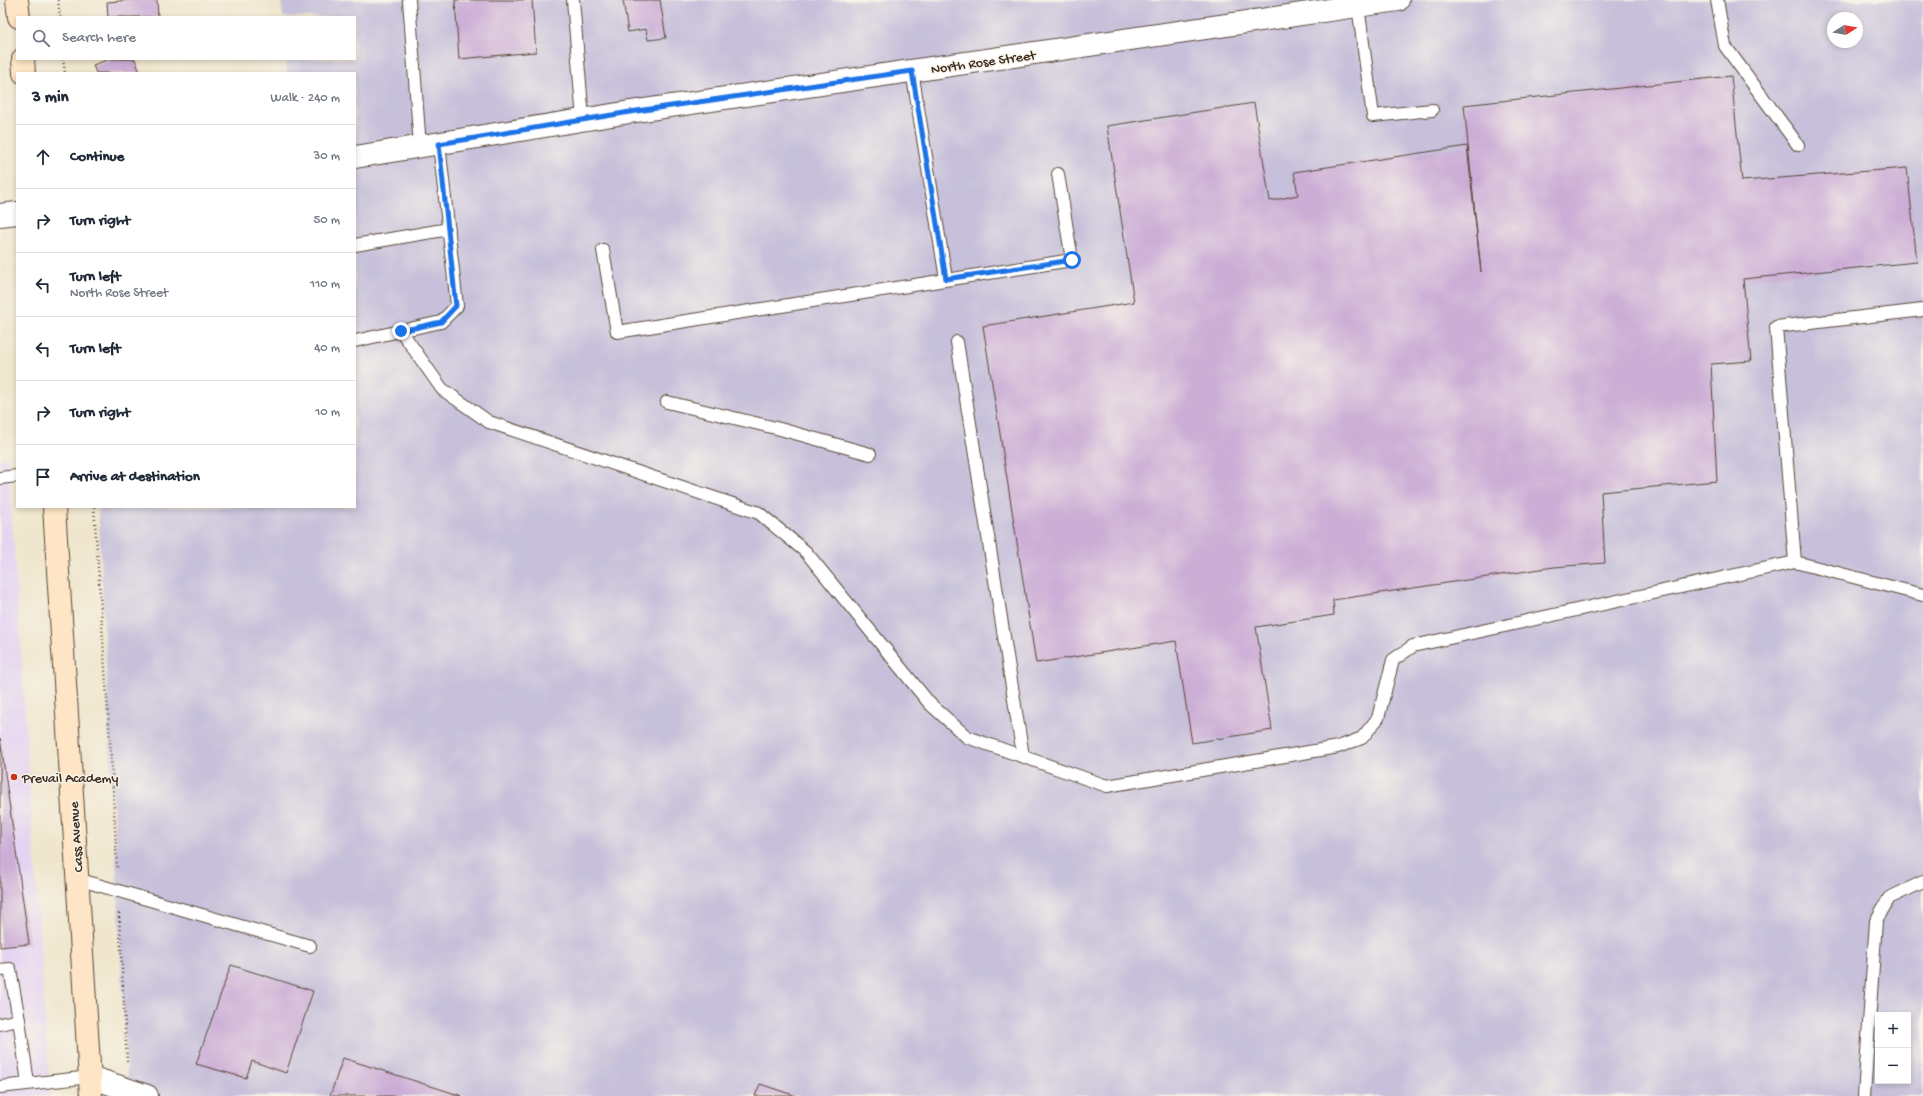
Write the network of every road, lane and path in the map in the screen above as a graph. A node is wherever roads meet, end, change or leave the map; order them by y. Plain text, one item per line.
1 (17, 0) edge
2 (58, 0) edge
3 (409, 0) edge
4 (573, 0) edge
5 (1398, 0) edge
6 (1717, 0) edge
7 (1312, 6) edge
8 (1358, 6) junction
9 (19, 16) edge
10 (60, 16) edge
11 (23, 60) edge
12 (64, 60) edge
13 (912, 71) junction
14 (24, 72) edge
15 (65, 72) edge
16 (1432, 110) dead end
17 (584, 120) junction
18 (429, 145) junction
19 (1798, 145) dead end
20 (356, 157) edge
21 (1058, 174) dead end
22 (16, 212) edge
23 (0, 215) edge
24 (449, 229) junction
25 (356, 245) edge
26 (603, 250) dead end
27 (946, 279) junction
28 (1923, 310) edge
29 (401, 331) junction
30 (356, 341) edge
31 (957, 342) dead end
32 (668, 402) dead end
33 (870, 454) dead end
34 (16, 476) edge
35 (0, 478) edge
36 (54, 508) edge
37 (94, 508) edge
38 (1794, 562) junction
39 (1923, 595) edge
40 (1023, 756) junction
41 (77, 879) junction
42 (1923, 882) edge
43 (118, 891) junction
44 (310, 946) dead end
45 (0, 970) edge
46 (19, 1020) junction
47 (0, 1024) edge
48 (28, 1084) junction
49 (90, 1086) edge
50 (0, 1087) edge
51 (137, 1093) edge
52 (1864, 1096) edge

1 - 9 main road
2 - 10 path
3 - 18 lane
4 - 17 lane
5 - 8 street, North Rose Street
6 - 19 lane
7 - 8 street, North Rose Street
7 - 13 street, North Rose Street
8 - 16 lane
11 - 14 main road
12 - 15 path
13 - 17 street, North Rose Street
13 - 27 lane
17 - 18 street, North Rose Street
18 - 20 street, North Rose Street
18 - 24 lane
21 - 27 lane
22 - 23 street
24 - 25 lane
24 - 29 lane
26 - 27 lane
28 - 38 lane
29 - 30 lane
29 - 40 lane
31 - 40 lane
32 - 33 lane
34 - 35 lane
36 - 41 main road, Cass Avenue
37 - 43 path
38 - 39 lane
38 - 40 lane
41 - 43 lane
41 - 49 main road, Cass Avenue
42 - 52 lane
43 - 44 lane
43 - 51 path
45 - 46 lane
46 - 47 lane
46 - 48 lane
48 - 49 lane
48 - 50 lane
49 - 51 street

